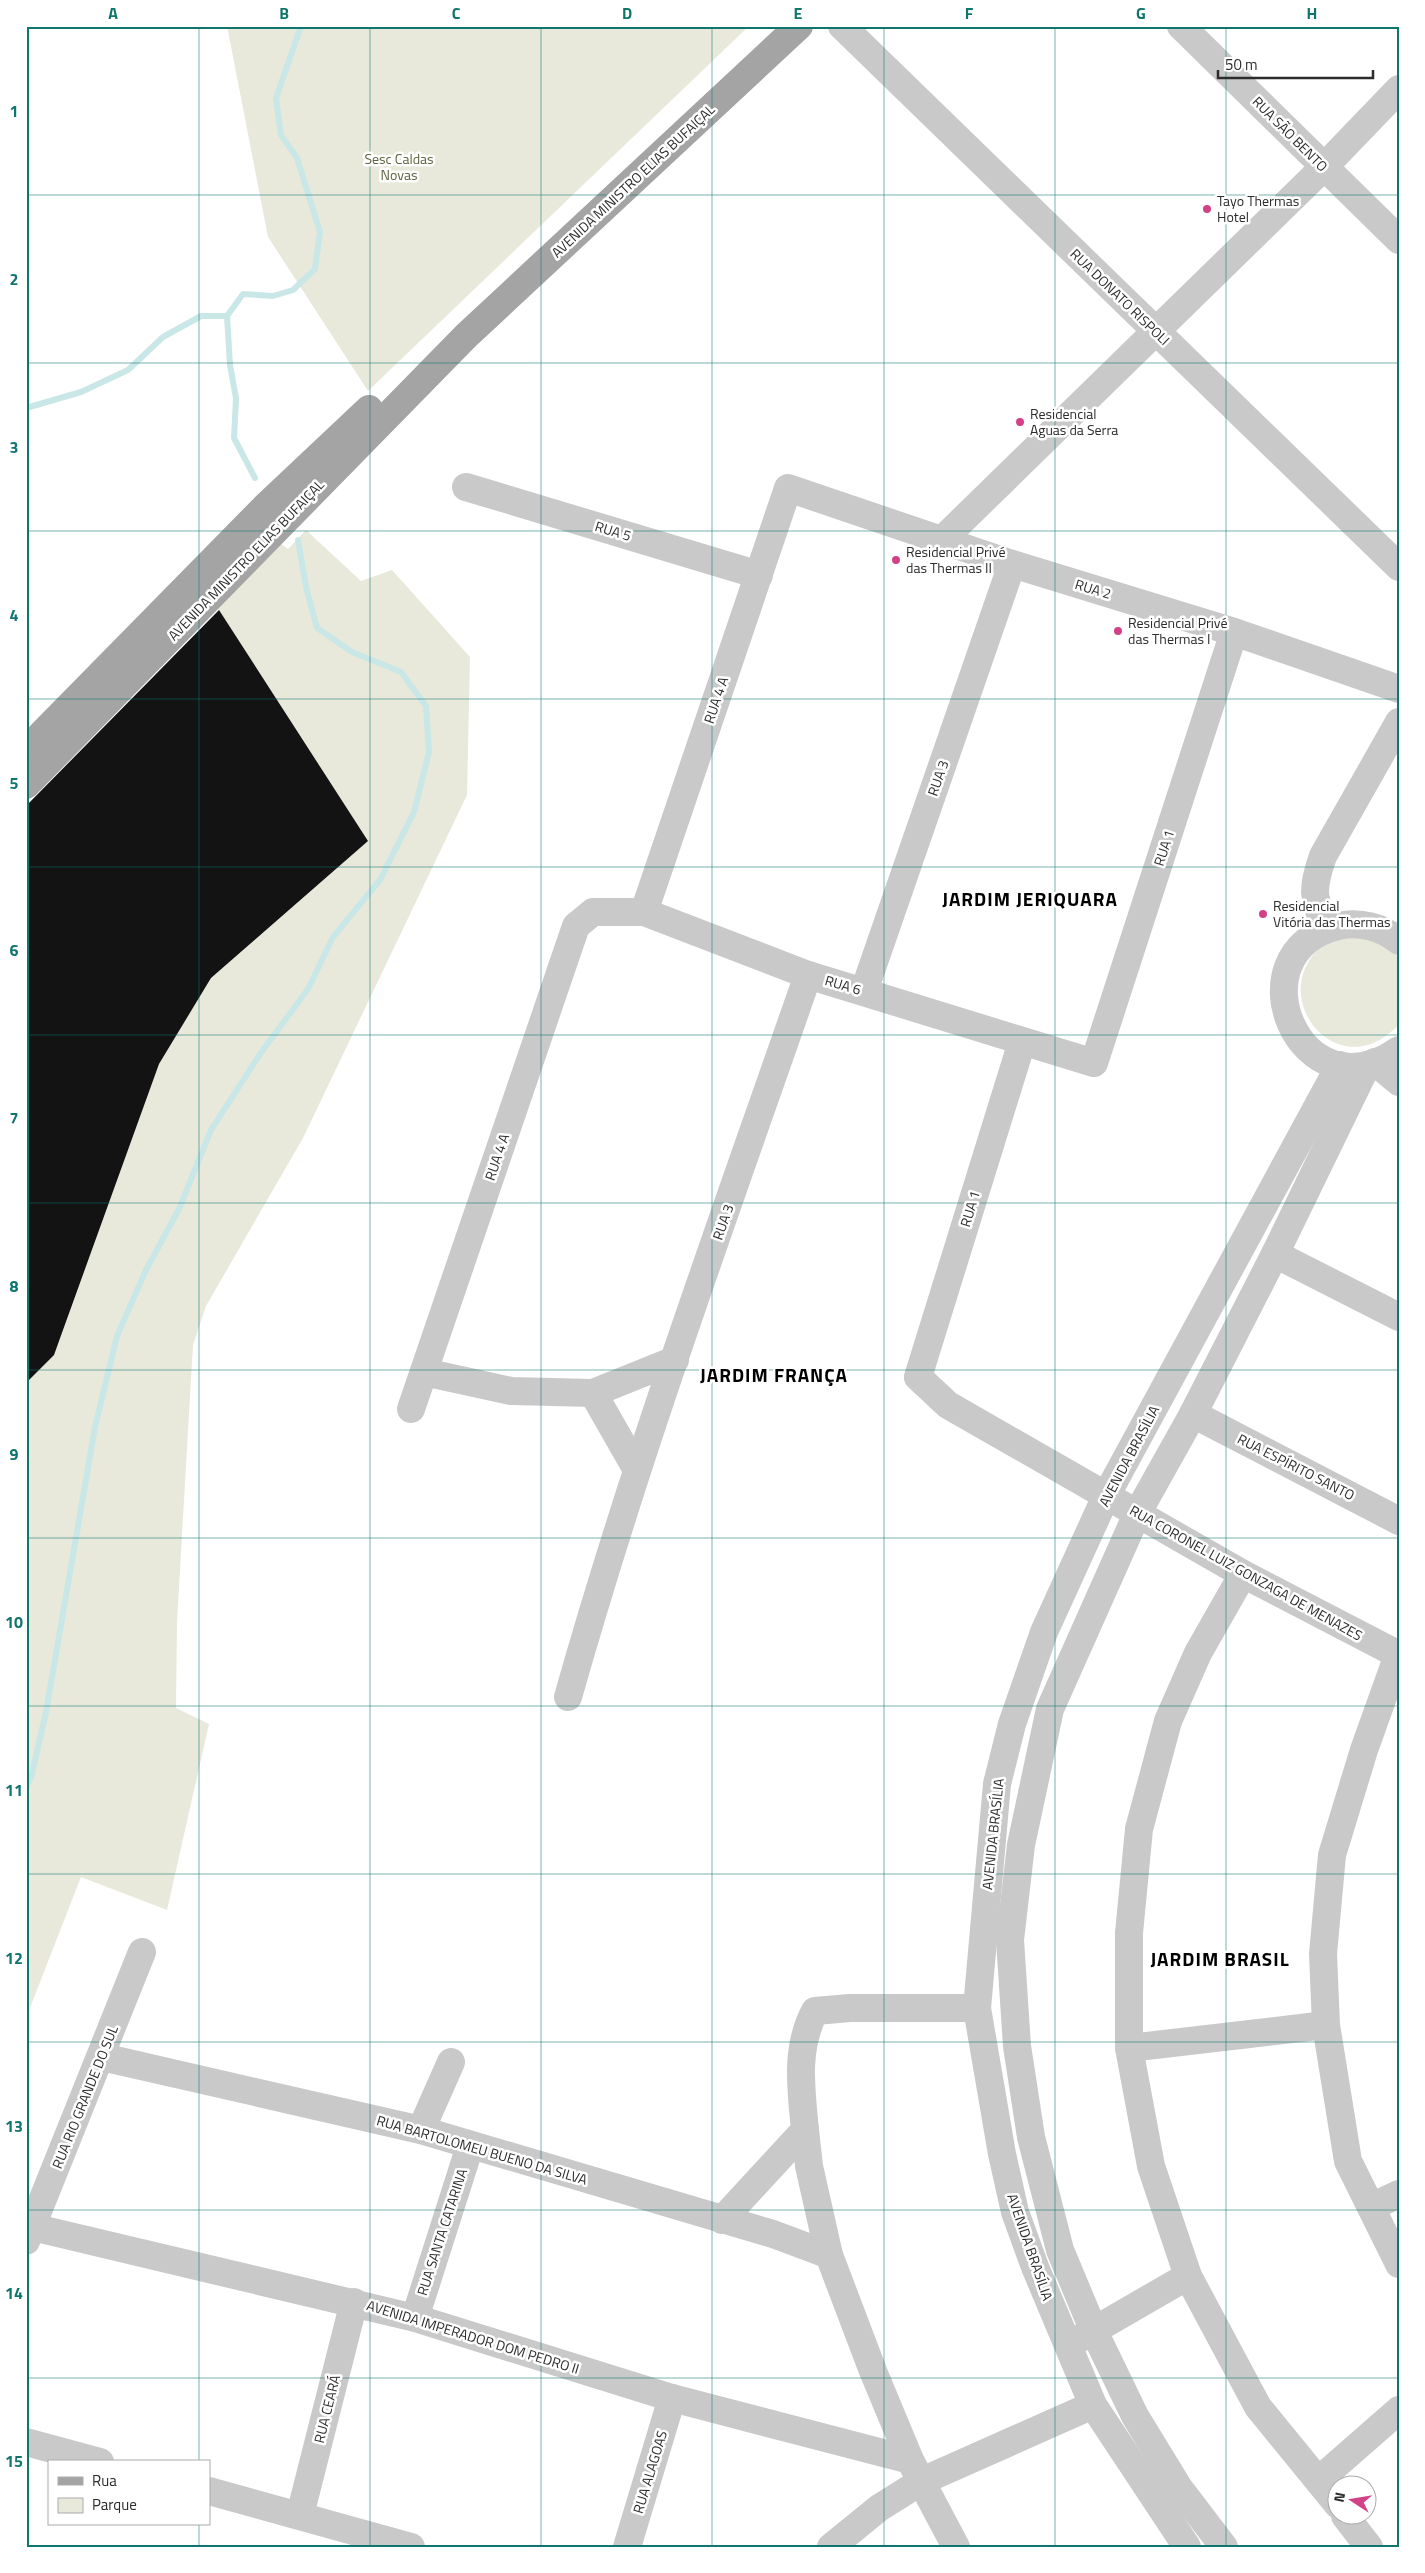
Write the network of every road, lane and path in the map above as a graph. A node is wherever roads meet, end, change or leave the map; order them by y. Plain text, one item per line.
1 (799, 26) edge
2 (842, 26) edge
3 (1181, 26) edge
4 (1399, 89) edge
5 (1324, 167) junction
6 (1399, 240) edge
7 (1155, 332) junction
8 (466, 336) junction
9 (466, 487) dead end
10 (788, 488) joint
11 (941, 541) junction
12 (1012, 564) junction
13 (1399, 567) edge
14 (759, 575) junction
15 (1234, 632) junction
16 (1399, 689) edge
17 (1399, 722) edge
18 (26, 750) edge
19 (26, 785) edge
20 (593, 912) joint
21 (644, 912) junction
22 (1326, 929) junction
23 (1399, 941) edge
24 (808, 975) junction
25 (864, 991) junction
26 (1022, 1042) junction
27 (1380, 1059) edge
28 (1094, 1064) joint
29 (1340, 1065) junction
30 (1399, 1082) edge
31 (1275, 1254) junction
32 (1399, 1317) edge
33 (675, 1360) junction
34 (424, 1372) junction
35 (918, 1377) joint
36 (593, 1393) junction
37 (411, 1409) dead end
38 (1192, 1414) junction
39 (637, 1470) junction
40 (1106, 1496) junction
41 (1137, 1514) junction
42 (1399, 1520) edge
43 (1243, 1574) junction
44 (1398, 1655) edge
45 (568, 1696) dead end
46 (142, 1952) dead end
47 (977, 2008) junction
48 (1326, 2025) junction
49 (1129, 2048) junction
50 (102, 2057) junction
51 (451, 2062) dead end
52 (421, 2130) junction
53 (805, 2130) junction
54 (470, 2146) junction
55 (1399, 2194) edge
56 (1371, 2207) junction
57 (722, 2220) junction
58 (29, 2234) edge
59 (829, 2254) junction
60 (1399, 2264) edge
61 (1188, 2276) junction
62 (354, 2302) junction
63 (414, 2318) junction
64 (1093, 2329) junction
65 (1067, 2346) junction
66 (672, 2398) junction
67 (1093, 2405) junction
68 (1399, 2410) edge
69 (26, 2442) edge
70 (93, 2460) edge
71 (916, 2471) junction
72 (1319, 2480) junction
73 (210, 2491) edge
74 (1328, 2492) edge
75 (300, 2515) junction
76 (1353, 2526) edge
77 (411, 2547) edge
78 (627, 2547) edge
79 (831, 2547) edge
80 (956, 2547) edge
81 (1187, 2547) edge
82 (1224, 2547) edge
83 (1369, 2547) edge

1 - 8 main road, AVENIDA MINISTRO ELIAS BUFAIÇAL
2 - 7 street, RUA DONATO RISPOLI
3 - 5 street, RUA SÃO BENTO
4 - 5 street
5 - 6 street, RUA SÃO BENTO
5 - 7 street
7 - 11 street
7 - 13 street, RUA DONATO RISPOLI
8 - 18 main road, AVENIDA MINISTRO ELIAS BUFAIÇAL
8 - 19 main road, AVENIDA MINISTRO ELIAS BUFAIÇAL
9 - 14 street, RUA 5
10 - 11 street, RUA 2
10 - 14 street, RUA 4 A
11 - 12 street, RUA 2
12 - 15 street, RUA 2
12 - 25 street, RUA 3
14 - 21 street, RUA 4 A
15 - 16 street, RUA 2
15 - 28 street, RUA 1
17 - 22 street
20 - 21 street, RUA 6
20 - 34 street, RUA 4 A
21 - 24 street, RUA 6
22 - 23 street
22 - 29 street
24 - 25 street, RUA 6
24 - 33 street, RUA 3
25 - 26 street, RUA 6
26 - 28 street, RUA 6
26 - 35 street, RUA 1
27 - 29 street
27 - 30 street
27 - 31 street, AVENIDA BRASÍLIA
29 - 40 street, AVENIDA BRASÍLIA
31 - 32 street
31 - 38 street, AVENIDA BRASÍLIA
33 - 36 street
33 - 39 street, RUA 3
34 - 36 street
34 - 37 street, RUA 4 A
35 - 40 street, RUA CORONEL LUIZ GONZAGA DE MENAZES
36 - 39 street
38 - 41 street, AVENIDA BRASÍLIA
38 - 42 street, RUA ESPÍRITO SANTO
39 - 45 street, RUA 3
40 - 41 street, RUA CORONEL LUIZ GONZAGA DE MENAZES
40 - 47 street, AVENIDA BRASÍLIA
41 - 43 street, RUA CORONEL LUIZ GONZAGA DE MENAZES
41 - 64 street, AVENIDA BRASÍLIA
43 - 44 street, RUA CORONEL LUIZ GONZAGA DE MENAZES
43 - 49 street
44 - 48 street
46 - 50 street, RUA RIO GRANDE DO SUL
47 - 53 street
47 - 65 street, AVENIDA BRASÍLIA
48 - 49 street
48 - 56 street
49 - 61 street
50 - 52 street, RUA BARTOLOMEU BUENO DA SILVA
50 - 58 street, RUA RIO GRANDE DO SUL
51 - 52 street
52 - 54 street, RUA BARTOLOMEU BUENO DA SILVA
53 - 57 street
53 - 59 street
54 - 57 street, RUA BARTOLOMEU BUENO DA SILVA
54 - 63 street, RUA SANTA CATARINA
55 - 56 street
56 - 60 street
57 - 59 street, RUA BARTOLOMEU BUENO DA SILVA
58 - 62 street, AVENIDA IMPERADOR DOM PEDRO II
59 - 71 street
61 - 64 street
61 - 72 street
62 - 63 street, AVENIDA IMPERADOR DOM PEDRO II
62 - 75 street, RUA CEARÁ
63 - 66 street, AVENIDA IMPERADOR DOM PEDRO II
64 - 65 street
64 - 82 street, AVENIDA BRASÍLIA
65 - 67 street, AVENIDA BRASÍLIA
66 - 71 street, AVENIDA IMPERADOR DOM PEDRO II
66 - 78 street, RUA ALAGOAS
67 - 71 street
67 - 81 street, AVENIDA BRASÍLIA
68 - 72 street
69 - 70 street
71 - 79 street
71 - 80 street
72 - 74 street
73 - 75 street
75 - 77 street
76 - 83 street

